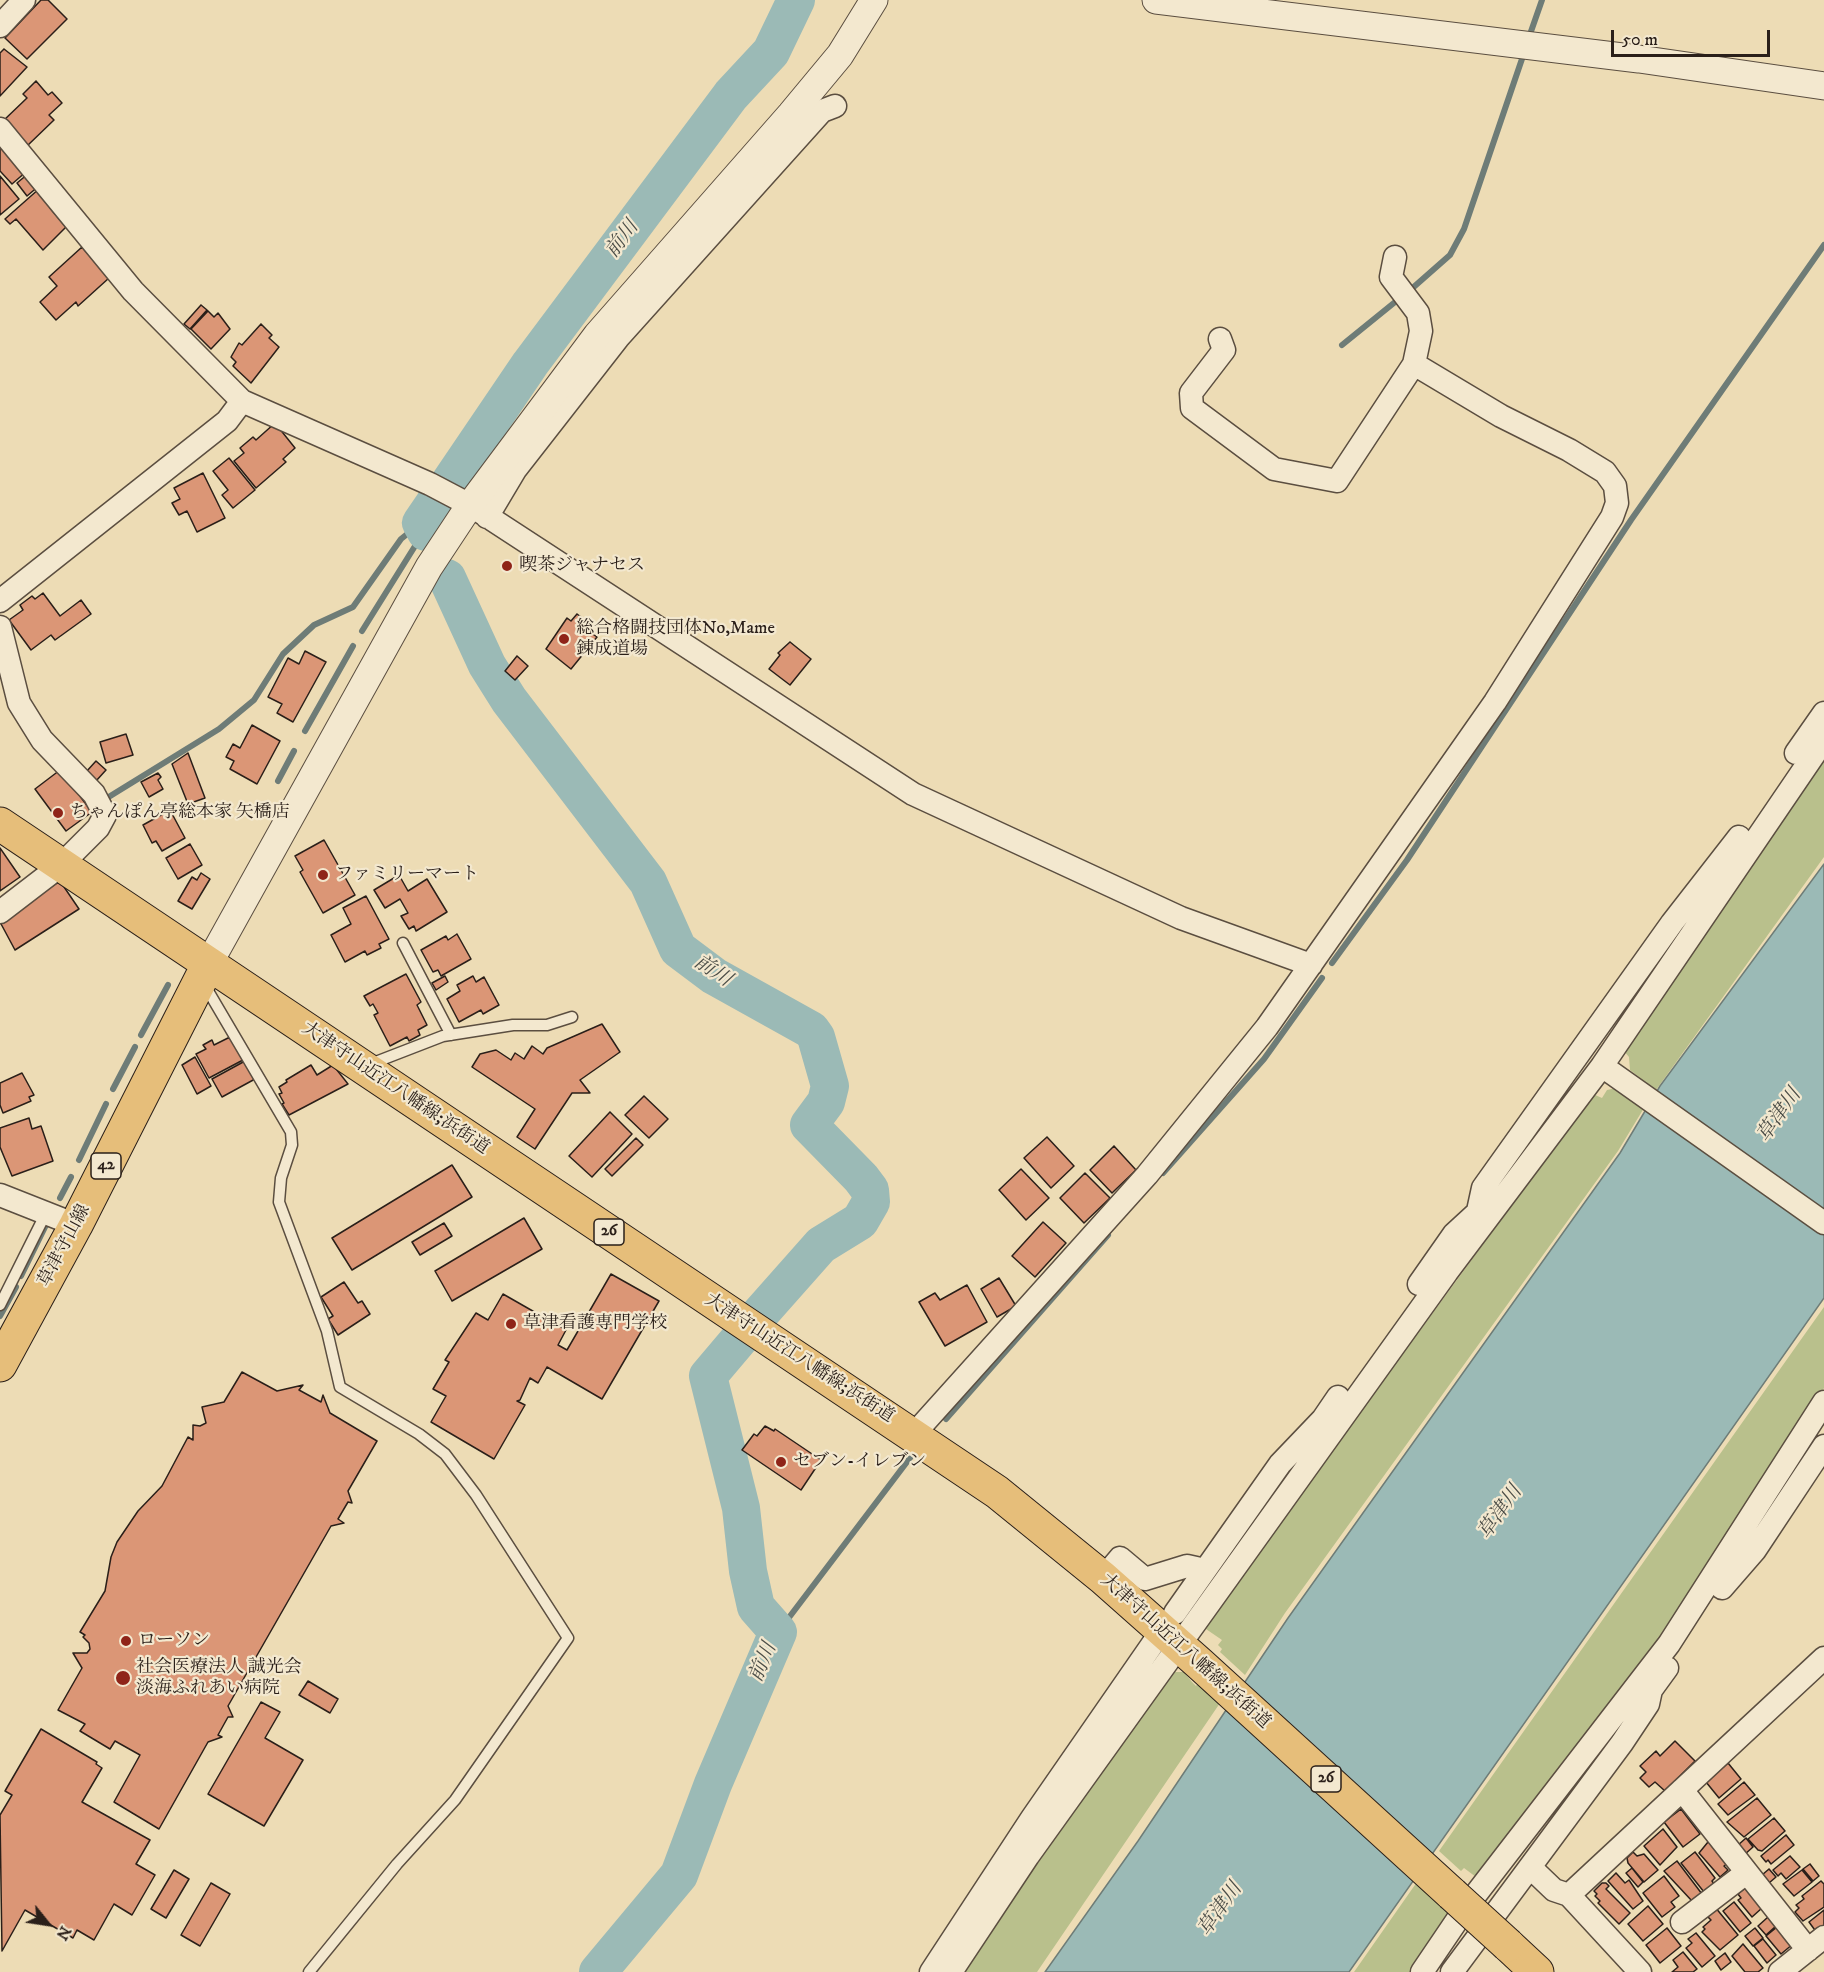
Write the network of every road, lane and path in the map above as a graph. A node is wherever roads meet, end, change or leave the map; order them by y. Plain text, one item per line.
1 (24, 0) edge
2 (874, 0) edge
3 (1156, 0) edge
4 (0, 26) edge
5 (1824, 86) edge
6 (835, 106) dead end
7 (0, 129) edge
8 (1395, 257) dead end
9 (1220, 339) dead end
10 (1414, 364) junction
11 (242, 401) junction
12 (471, 507) junction
13 (0, 601) edge
14 (0, 627) edge
15 (1824, 713) edge
16 (1824, 740) edge
17 (0, 824) edge
18 (60, 866) junction
19 (0, 912) edge
20 (403, 943) dead end
21 (1311, 965) junction
22 (205, 972) junction
23 (572, 1017) dead end
24 (451, 1035) junction
25 (1602, 1066) junction
26 (362, 1068) junction
27 (0, 1195) edge
28 (46, 1213) junction
29 (1483, 1214) junction
30 (1824, 1223) edge
31 (76, 1225) junction
32 (0, 1305) edge
33 (0, 1365) edge
34 (1824, 1402) edge
35 (1824, 1422) edge
36 (915, 1434) junction
37 (1824, 1446) edge
38 (1205, 1570) junction
39 (1103, 1578) junction
40 (1722, 1588) junction
41 (1175, 1613) dead end
42 (1178, 1651) junction
43 (1824, 1658) edge
44 (1650, 1684) junction
45 (1682, 1790) junction
46 (1531, 1868) junction
47 (1746, 1873) junction
48 (1569, 1895) junction
49 (1464, 1918) junction
50 (1682, 1922) dead end
51 (972, 1925) junction
52 (1816, 1944) edge
53 (309, 1972) edge
54 (931, 1972) edge
55 (951, 1972) edge
56 (1422, 1972) edge
57 (1433, 1972) edge
58 (1452, 1972) edge
59 (1537, 1972) edge
60 (1641, 1972) edge
61 (1780, 1972) edge

1 - 4 street
2 - 12 street
3 - 5 street
6 - 12 street
7 - 11 street
8 - 10 street
9 - 10 street
10 - 21 street
11 - 12 street
11 - 13 street
12 - 21 street
12 - 22 street
14 - 18 street
15 - 29 street
16 - 25 street
17 - 18 main road, 大津守山近江八幡線;浜街道 / 26
18 - 19 street
18 - 22 main road, 大津守山近江八幡線;浜街道 / 26
20 - 24 lane
21 - 36 street
22 - 26 main road, 大津守山近江八幡線;浜街道 / 26
22 - 31 main road, 草津守山線 / 42
22 - 53 lane
23 - 24 lane
24 - 26 lane
25 - 29 street
25 - 30 street
26 - 36 main road, 大津守山近江八幡線;浜街道 / 26
27 - 28 street
28 - 31 street
28 - 32 lane
29 - 38 street
29 - 42 street
31 - 33 main road, 草津守山線 / 42
34 - 44 street
35 - 40 street
36 - 39 main road, 大津守山近江八幡線;浜街道 / 26
37 - 40 street
38 - 39 street
38 - 41 street
39 - 42 main road, 大津守山近江八幡線;浜街道 / 26
40 - 44 street
42 - 49 main road, 大津守山近江八幡線;浜街道 / 26, bridge
42 - 51 street
43 - 45 street
44 - 46 street
44 - 49 street
45 - 47 street
45 - 48 street
46 - 48 street
46 - 58 street
47 - 50 street
47 - 52 street
48 - 60 street
49 - 56 street
49 - 57 street
49 - 59 main road, 大津守山近江八幡線;浜街道 / 26, bridge
51 - 54 street
51 - 55 street
52 - 61 street

